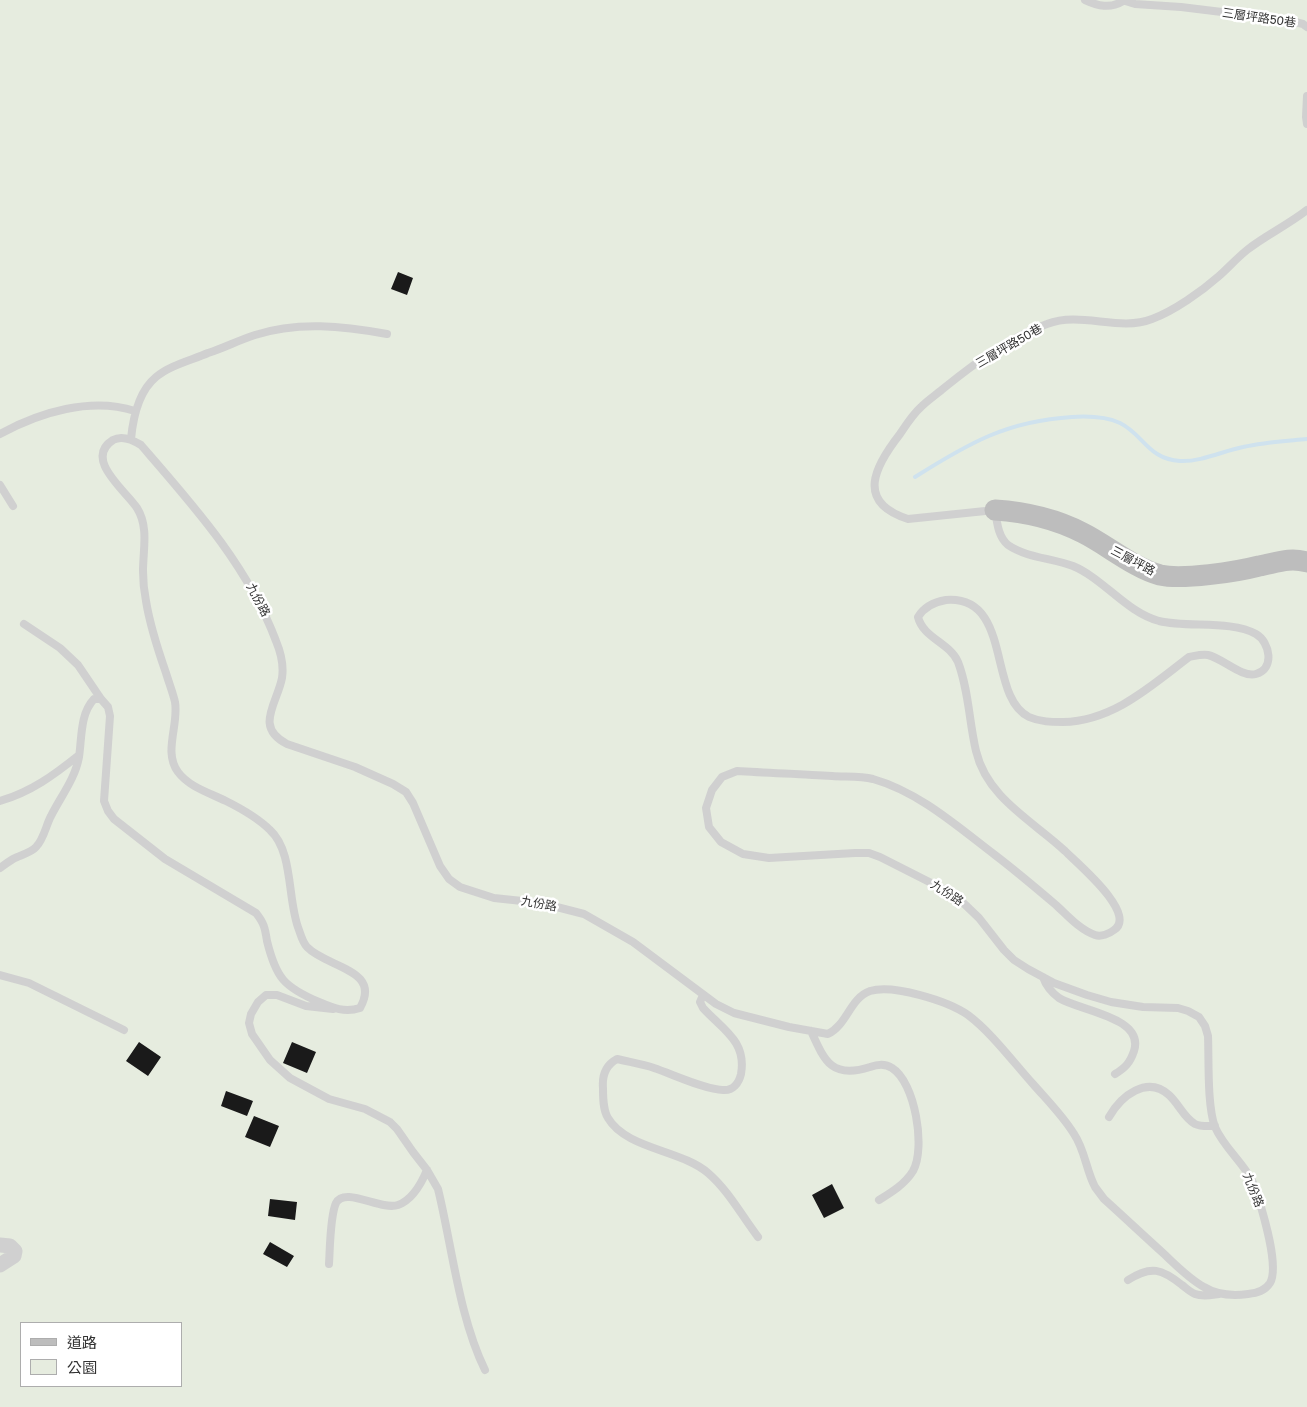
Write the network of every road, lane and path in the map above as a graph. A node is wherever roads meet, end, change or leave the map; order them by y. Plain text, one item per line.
1 (1085, 0) edge
2 (1122, 0) edge
3 (1307, 27) edge
4 (1307, 96) edge
5 (1307, 124) edge
6 (1307, 210) edge
7 (387, 334) dead end
8 (136, 411) junction
9 (0, 434) edge
10 (131, 439) junction
11 (0, 484) edge
12 (13, 506) dead end
13 (995, 510) junction
14 (1307, 562) edge
15 (24, 624) dead end
16 (100, 699) junction
17 (79, 755) junction
18 (0, 801) edge
19 (0, 868) edge
20 (0, 975) edge
21 (1043, 977) junction
22 (703, 994) junction
23 (340, 1009) junction
24 (124, 1030) dead end
25 (811, 1031) junction
26 (1115, 1074) dead end
27 (1109, 1117) dead end
28 (1215, 1126) junction
29 (427, 1170) junction
30 (879, 1200) dead end
31 (758, 1237) dead end
32 (0, 1245) edge
33 (0, 1264) edge
34 (329, 1264) dead end
35 (1128, 1280) dead end
36 (1219, 1294) junction
37 (486, 1370) dead end

1 - 2 lane
2 - 3 lane, 三層坪路50巷
4 - 5 lane
6 - 13 lane, 三層坪路50巷
7 - 8 lane
8 - 9 lane
8 - 10 lane
10 - 22 lane, 九份路
10 - 23 lane
11 - 12 lane
13 - 14 street, 三層坪路
13 - 21 lane, 九份路
15 - 16 lane
16 - 17 lane
16 - 23 lane
17 - 18 lane
17 - 19 lane
20 - 24 lane
21 - 26 lane
21 - 28 lane, 九份路
22 - 25 lane, 九份路
22 - 31 lane
23 - 29 lane
25 - 30 lane
25 - 36 lane, 九份路
27 - 28 lane
28 - 36 lane, 九份路
29 - 34 lane
29 - 37 lane
32 - 33 street
35 - 36 lane

